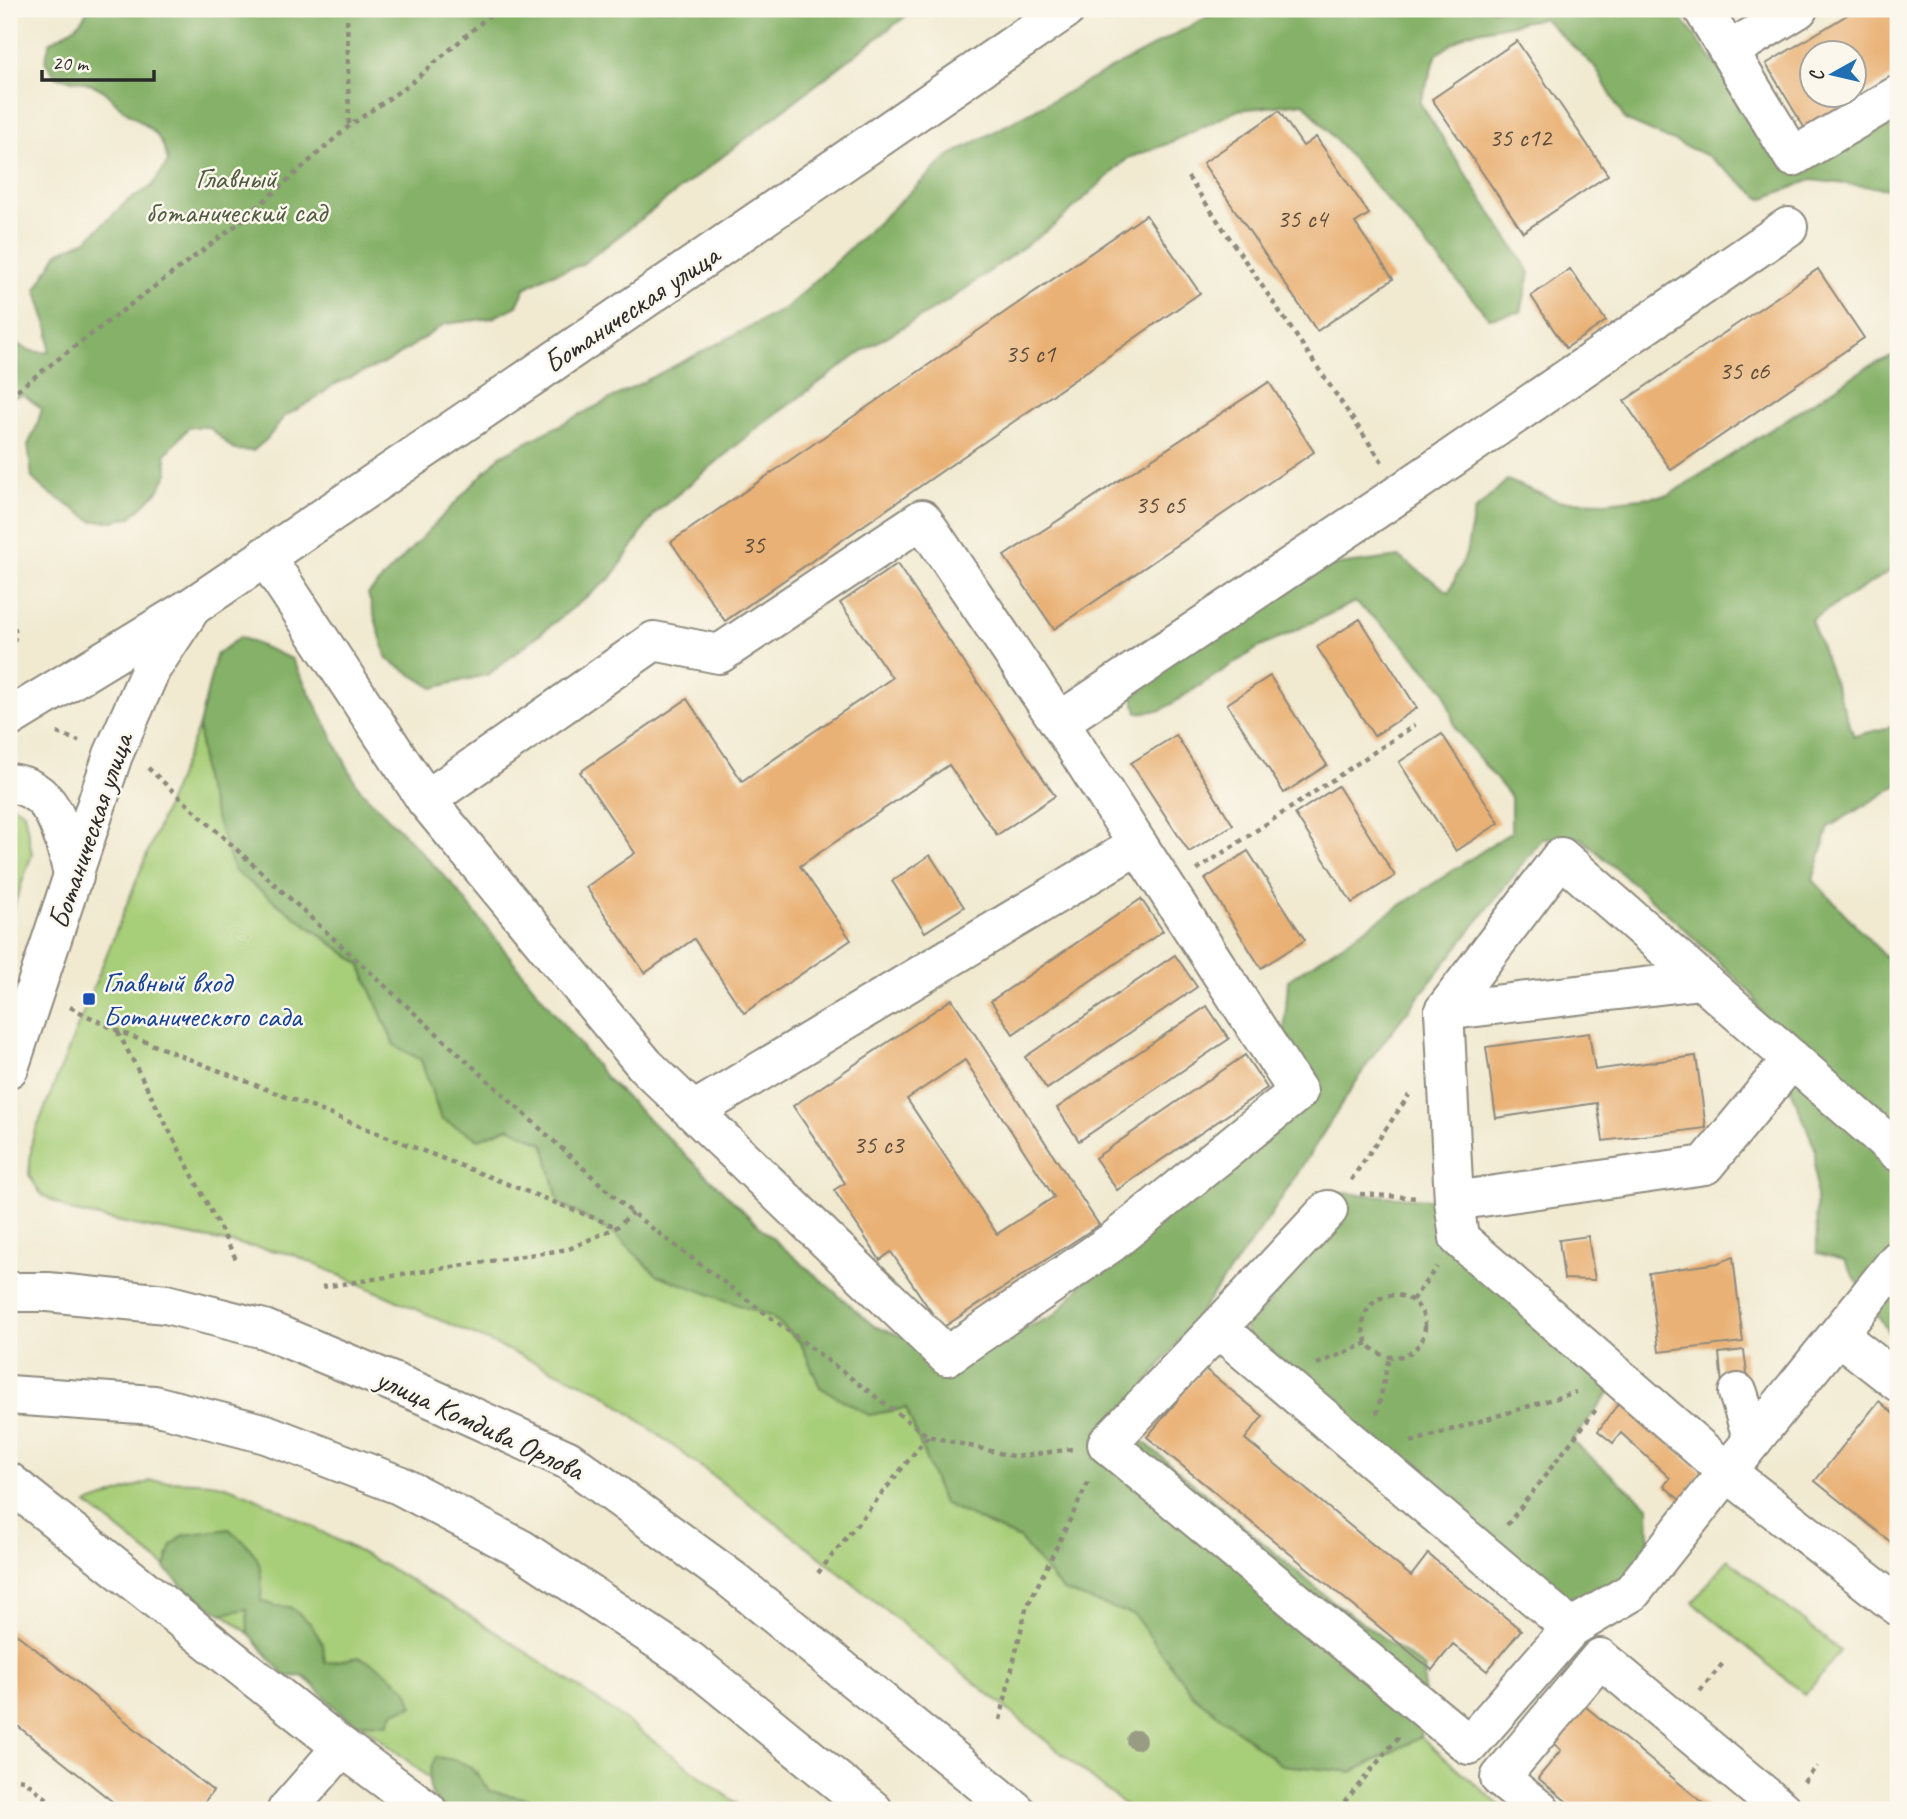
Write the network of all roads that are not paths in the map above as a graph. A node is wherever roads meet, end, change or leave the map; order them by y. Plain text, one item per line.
1 (1066, 9) edge
2 (1703, 9) edge
3 (1798, 9) edge
4 (1729, 51) junction
5 (1898, 95) edge
6 (1788, 227) dead end
7 (265, 556) junction
8 (193, 606) junction
9 (9, 718) edge
10 (1059, 722) junction
11 (9, 783) edge
12 (426, 800) junction
13 (1138, 845) junction
14 (74, 877) junction
15 (1701, 980) junction
16 (1445, 1026) junction
17 (1792, 1059) junction
18 (9, 1068) edge
19 (694, 1111) junction
20 (1898, 1152) edge
21 (1335, 1201) road end
22 (1454, 1201) junction
23 (1898, 1260) edge
24 (9, 1292) edge
25 (1218, 1328) junction
26 (1838, 1335) junction
27 (1898, 1382) edge
28 (1738, 1394) dead end
29 (9, 1395) edge
30 (1753, 1440) junction
31 (1727, 1472) junction
32 (9, 1482) edge
33 (1898, 1606) edge
34 (1571, 1628) junction
35 (342, 1747) junction
36 (287, 1810) edge
37 (427, 1810) edge
38 (873, 1810) edge
39 (1015, 1810) edge
40 (1540, 1810) edge
41 (1782, 1810) edge

1 - 7 main road, Ботаническая улица
2 - 4 main road
3 - 4 main road
4 - 5 main road
6 - 10 main road
7 - 8 main road, Ботаническая улица
7 - 12 main road
8 - 9 main road, Ботаническая улица
8 - 14 main road, Ботаническая улица
10 - 12 main road
10 - 13 main road
11 - 14 main road
12 - 19 main road
13 - 19 main road
13 - 19 main road
14 - 18 main road, Ботаническая улица
15 - 16 main road
15 - 16 main road
15 - 17 main road
16 - 22 main road
17 - 20 main road
17 - 22 main road
21 - 25 main road
22 - 31 main road
23 - 26 main road
24 - 39 main road, улица Комдива Орлова
25 - 34 main road
25 - 34 main road
26 - 27 main road
26 - 30 main road
28 - 30 main road
29 - 38 main road
30 - 31 main road
31 - 33 main road
31 - 34 main road
32 - 35 main road
35 - 36 main road
35 - 37 main road
40 - 41 main road

